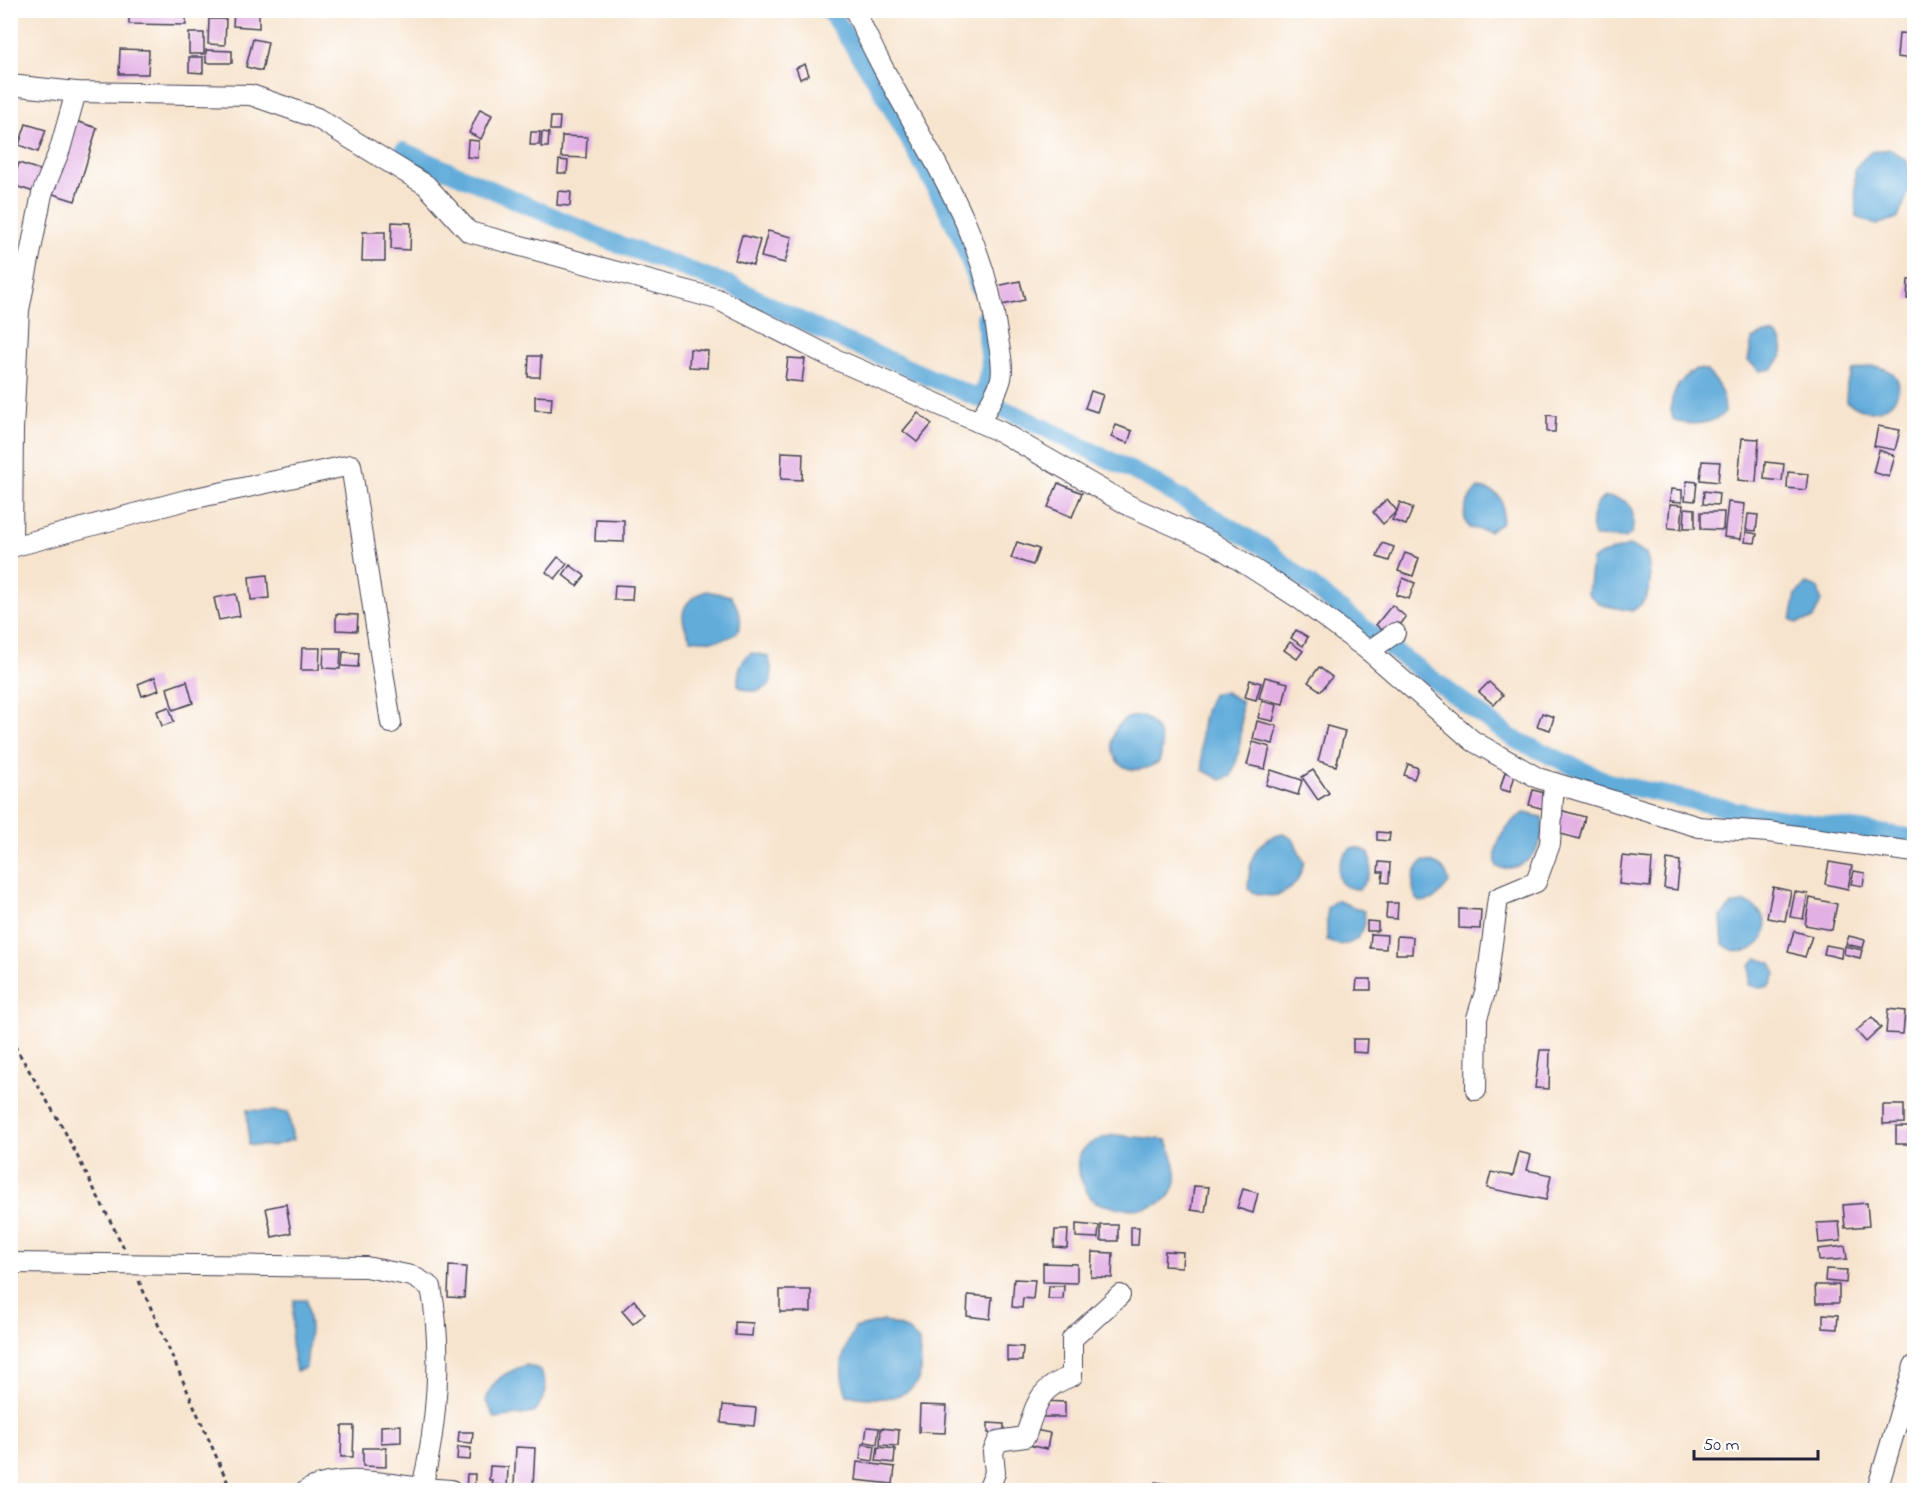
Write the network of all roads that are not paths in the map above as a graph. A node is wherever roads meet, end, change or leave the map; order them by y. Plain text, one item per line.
1 (855, 10) edge
2 (10, 85) edge
3 (76, 92) junction
4 (979, 422) junction
5 (1395, 633) dead end
6 (1369, 651) junction
7 (391, 723) dead end
8 (1554, 783) junction
9 (1914, 852) edge
10 (1476, 1090) dead end
11 (10, 1263) edge
12 (1120, 1295) dead end
13 (1914, 1366) edge
14 (422, 1488) junction
15 (307, 1491) edge
16 (451, 1491) edge
17 (988, 1491) edge
18 (1877, 1491) edge

1 - 4 street
2 - 3 street
3 - 4 street
3 - 7 street
4 - 6 street
5 - 6 street
6 - 8 street
8 - 9 street
8 - 10 street
11 - 14 street
12 - 17 street
13 - 18 street
14 - 15 street
14 - 16 street

